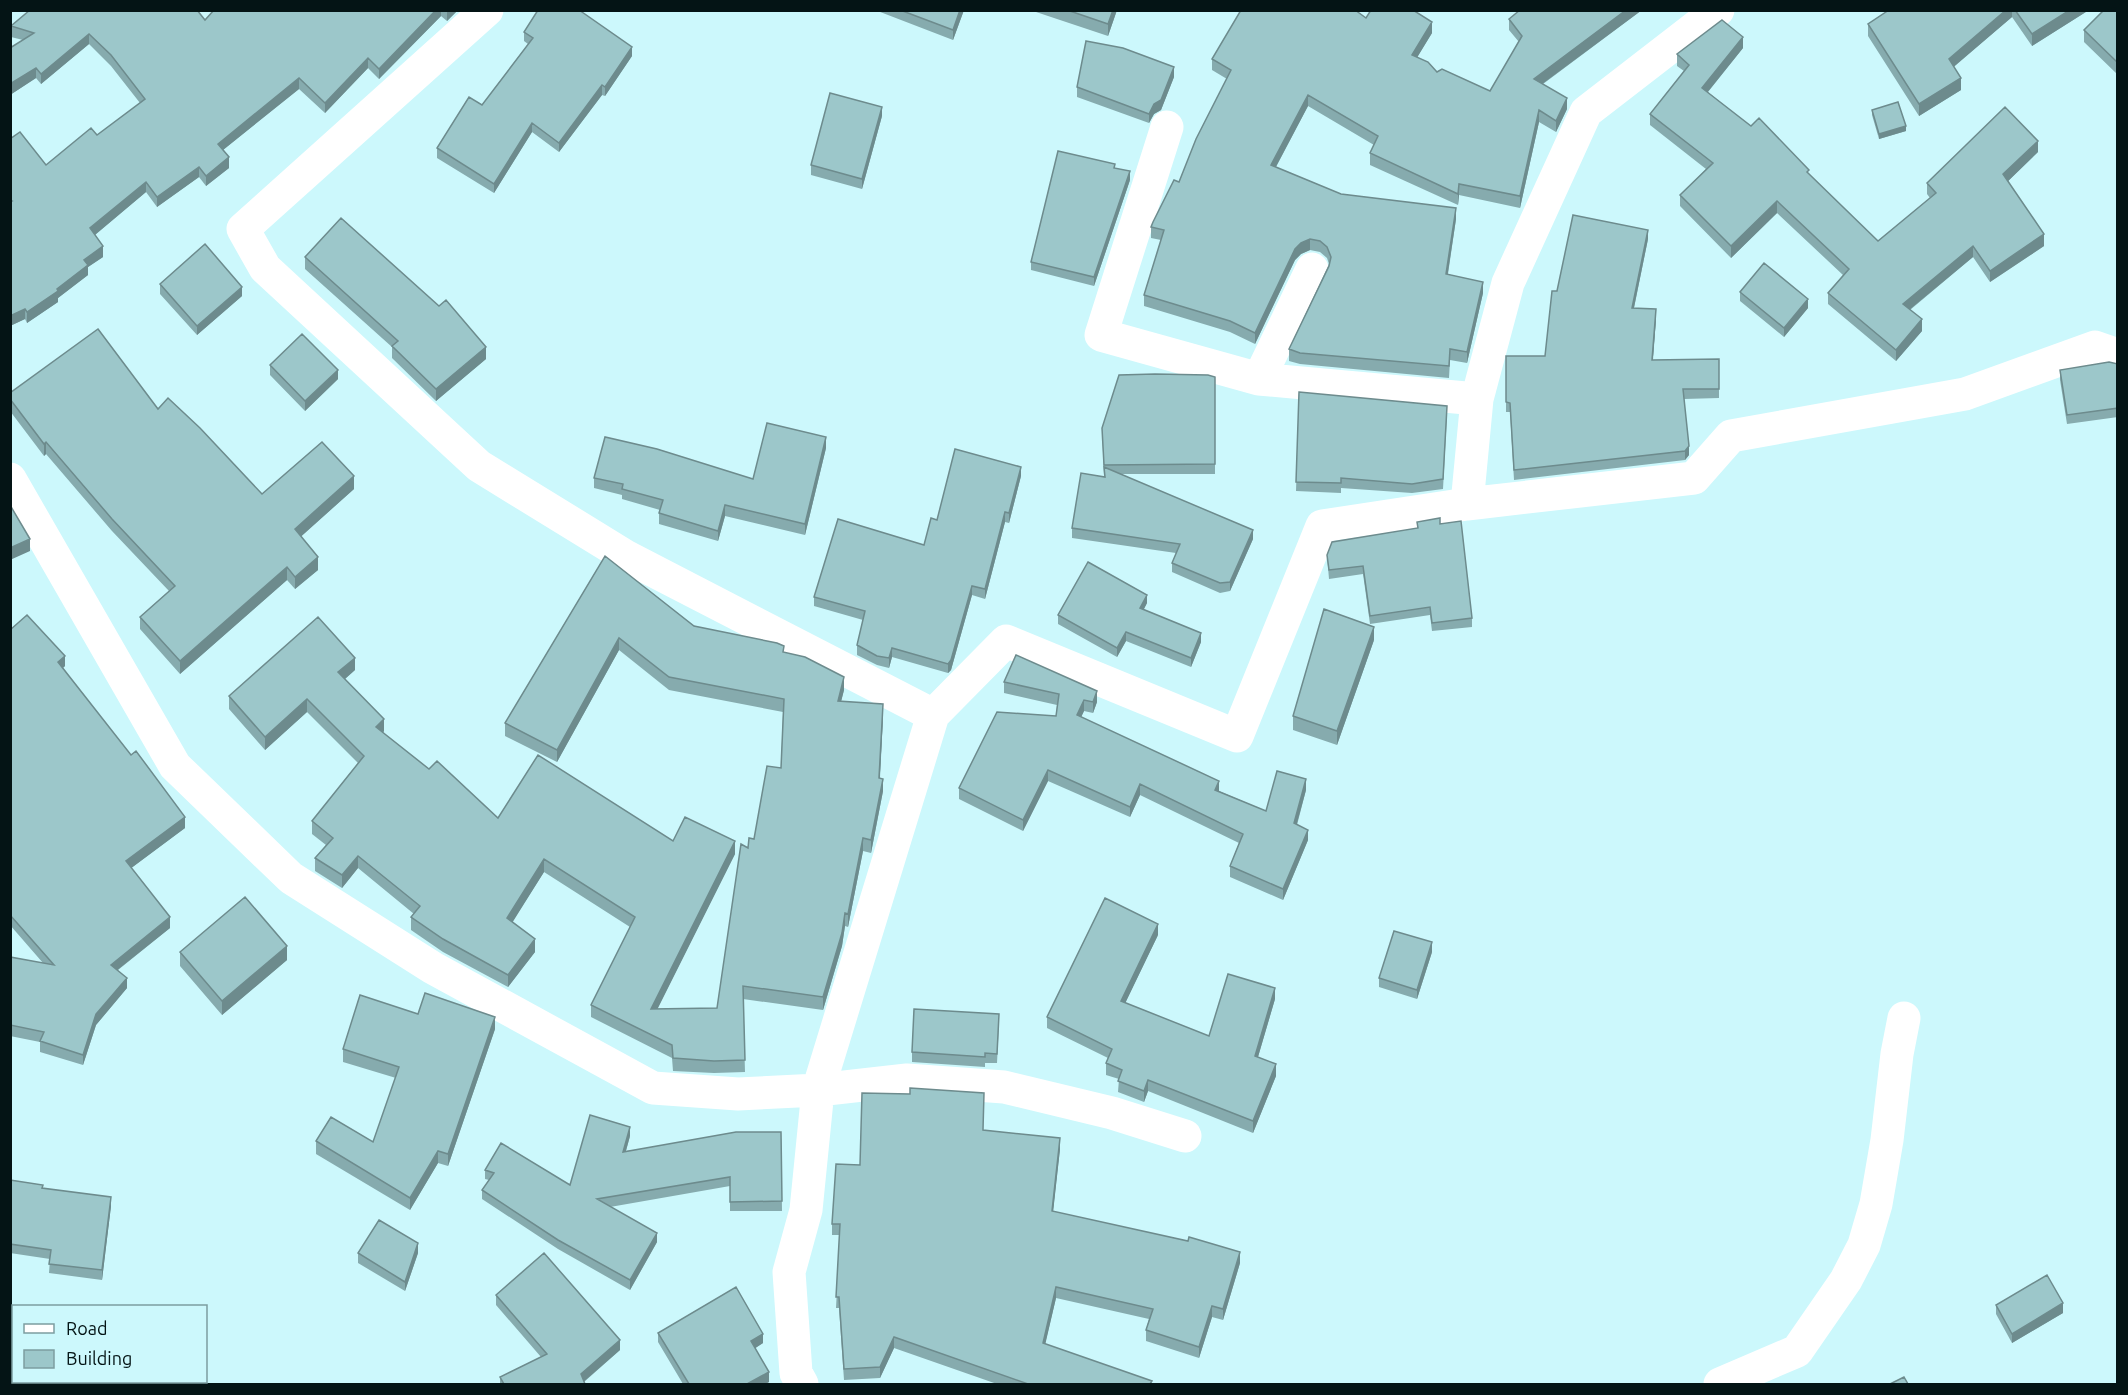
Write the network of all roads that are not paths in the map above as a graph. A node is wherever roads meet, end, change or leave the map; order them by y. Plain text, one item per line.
1 (488, 10) edge
2 (1718, 10) edge
3 (1167, 127) dead end
4 (1312, 269) dead end
5 (2118, 355) edge
6 (1259, 379) junction
7 (1477, 399) junction
8 (10, 479) edge
9 (1467, 504) junction
10 (933, 715) junction
11 (1904, 1018) dead end
12 (818, 1090) junction
13 (1185, 1136) dead end
14 (802, 1384) edge
15 (1720, 1384) edge

1 - 10 street
2 - 7 street
3 - 6 street
4 - 6 street
5 - 9 street
6 - 7 street
7 - 9 street
8 - 12 street
9 - 10 street
10 - 12 street
11 - 15 street
12 - 13 street
12 - 14 street

